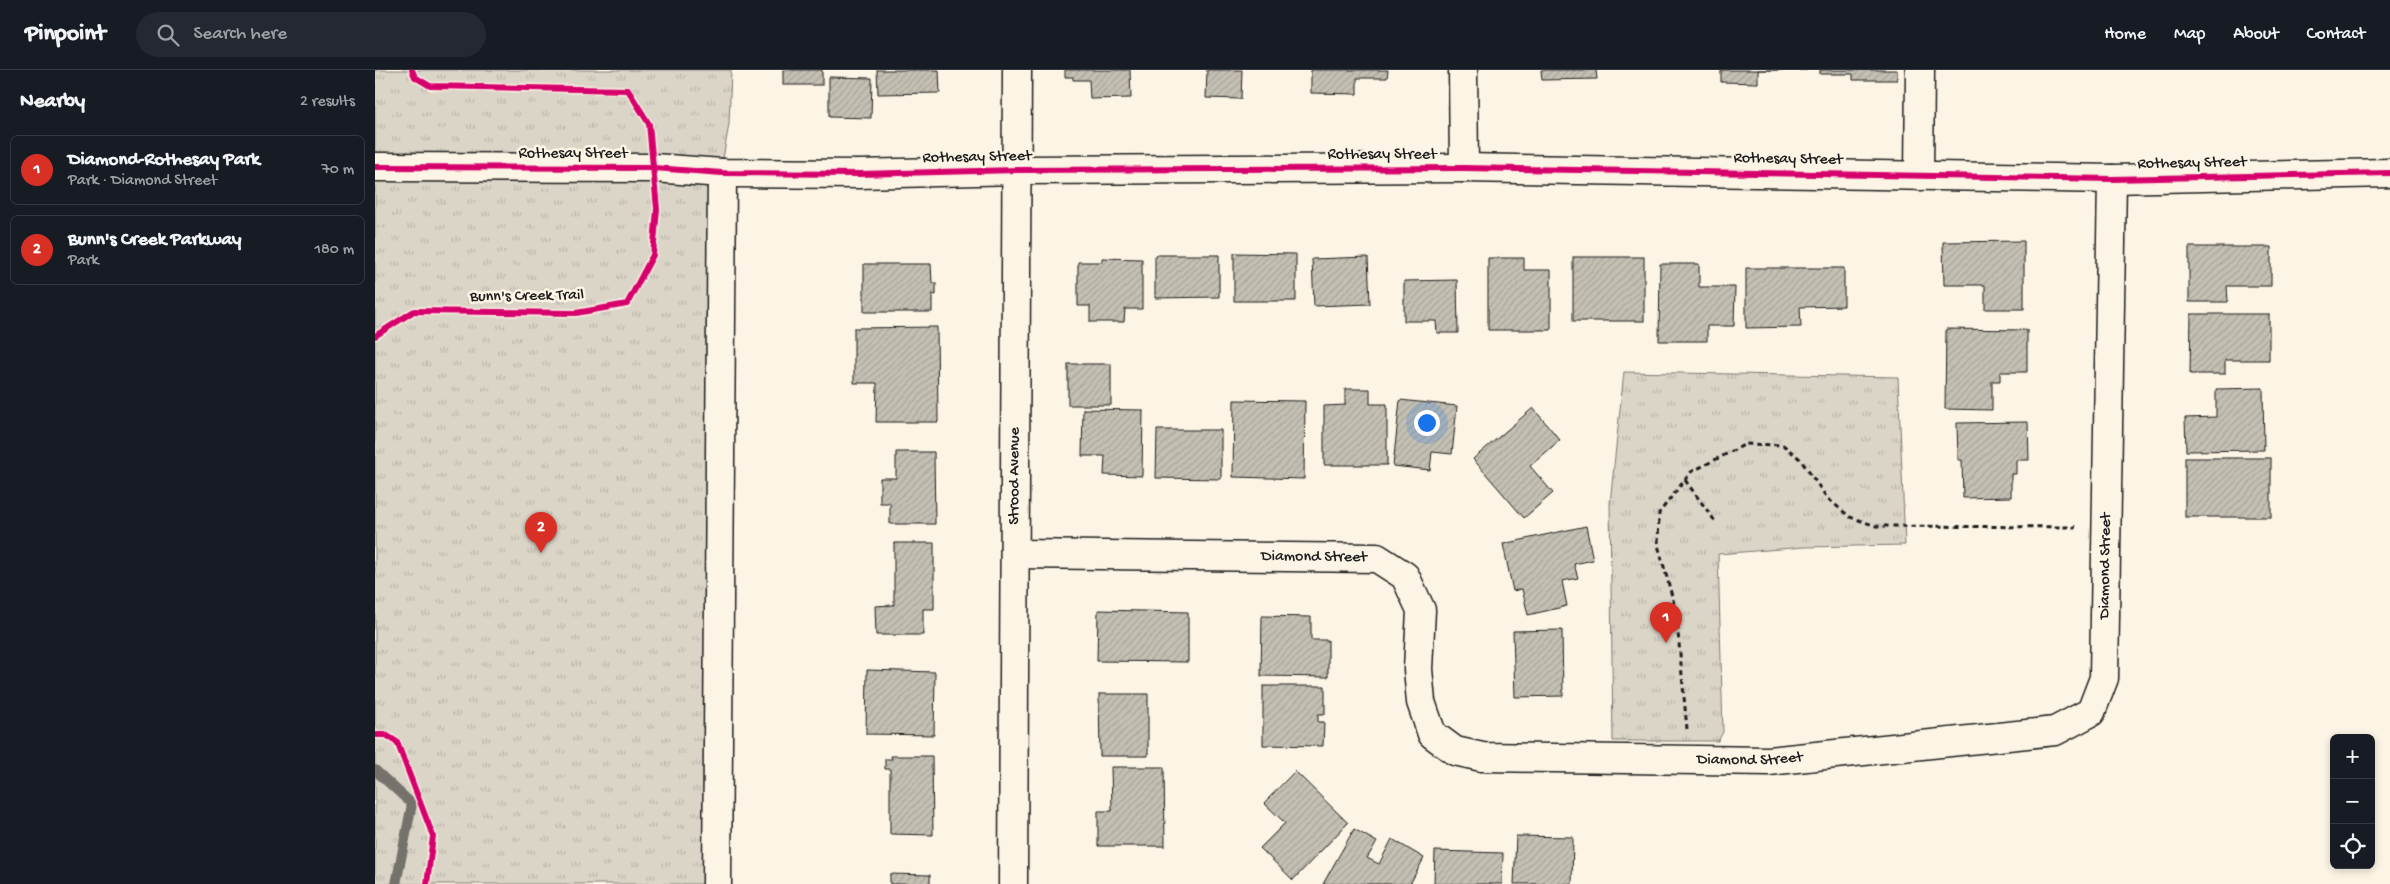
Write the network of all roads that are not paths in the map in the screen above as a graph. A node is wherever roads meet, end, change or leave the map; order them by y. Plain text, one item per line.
1 (1017, 70) edge
2 (1463, 70) edge
3 (1920, 70) edge
4 (375, 167) edge
5 (1464, 168) junction
6 (1017, 170) junction
7 (722, 173) junction
8 (2390, 173) edge
9 (1919, 176) junction
10 (2112, 179) junction
11 (1016, 554) junction
12 (717, 884) edge
13 (1013, 884) edge

1 - 6 street, Strood Avenue
2 - 5 street
3 - 9 street
4 - 7 street, Rothesay Street
5 - 6 street, Rothesay Street
5 - 9 street, Rothesay Street
6 - 7 street, Rothesay Street
6 - 11 street, Strood Avenue
7 - 12 street
8 - 10 street, Rothesay Street
9 - 10 street, Rothesay Street
10 - 11 street, Diamond Street
11 - 13 street, Strood Avenue

